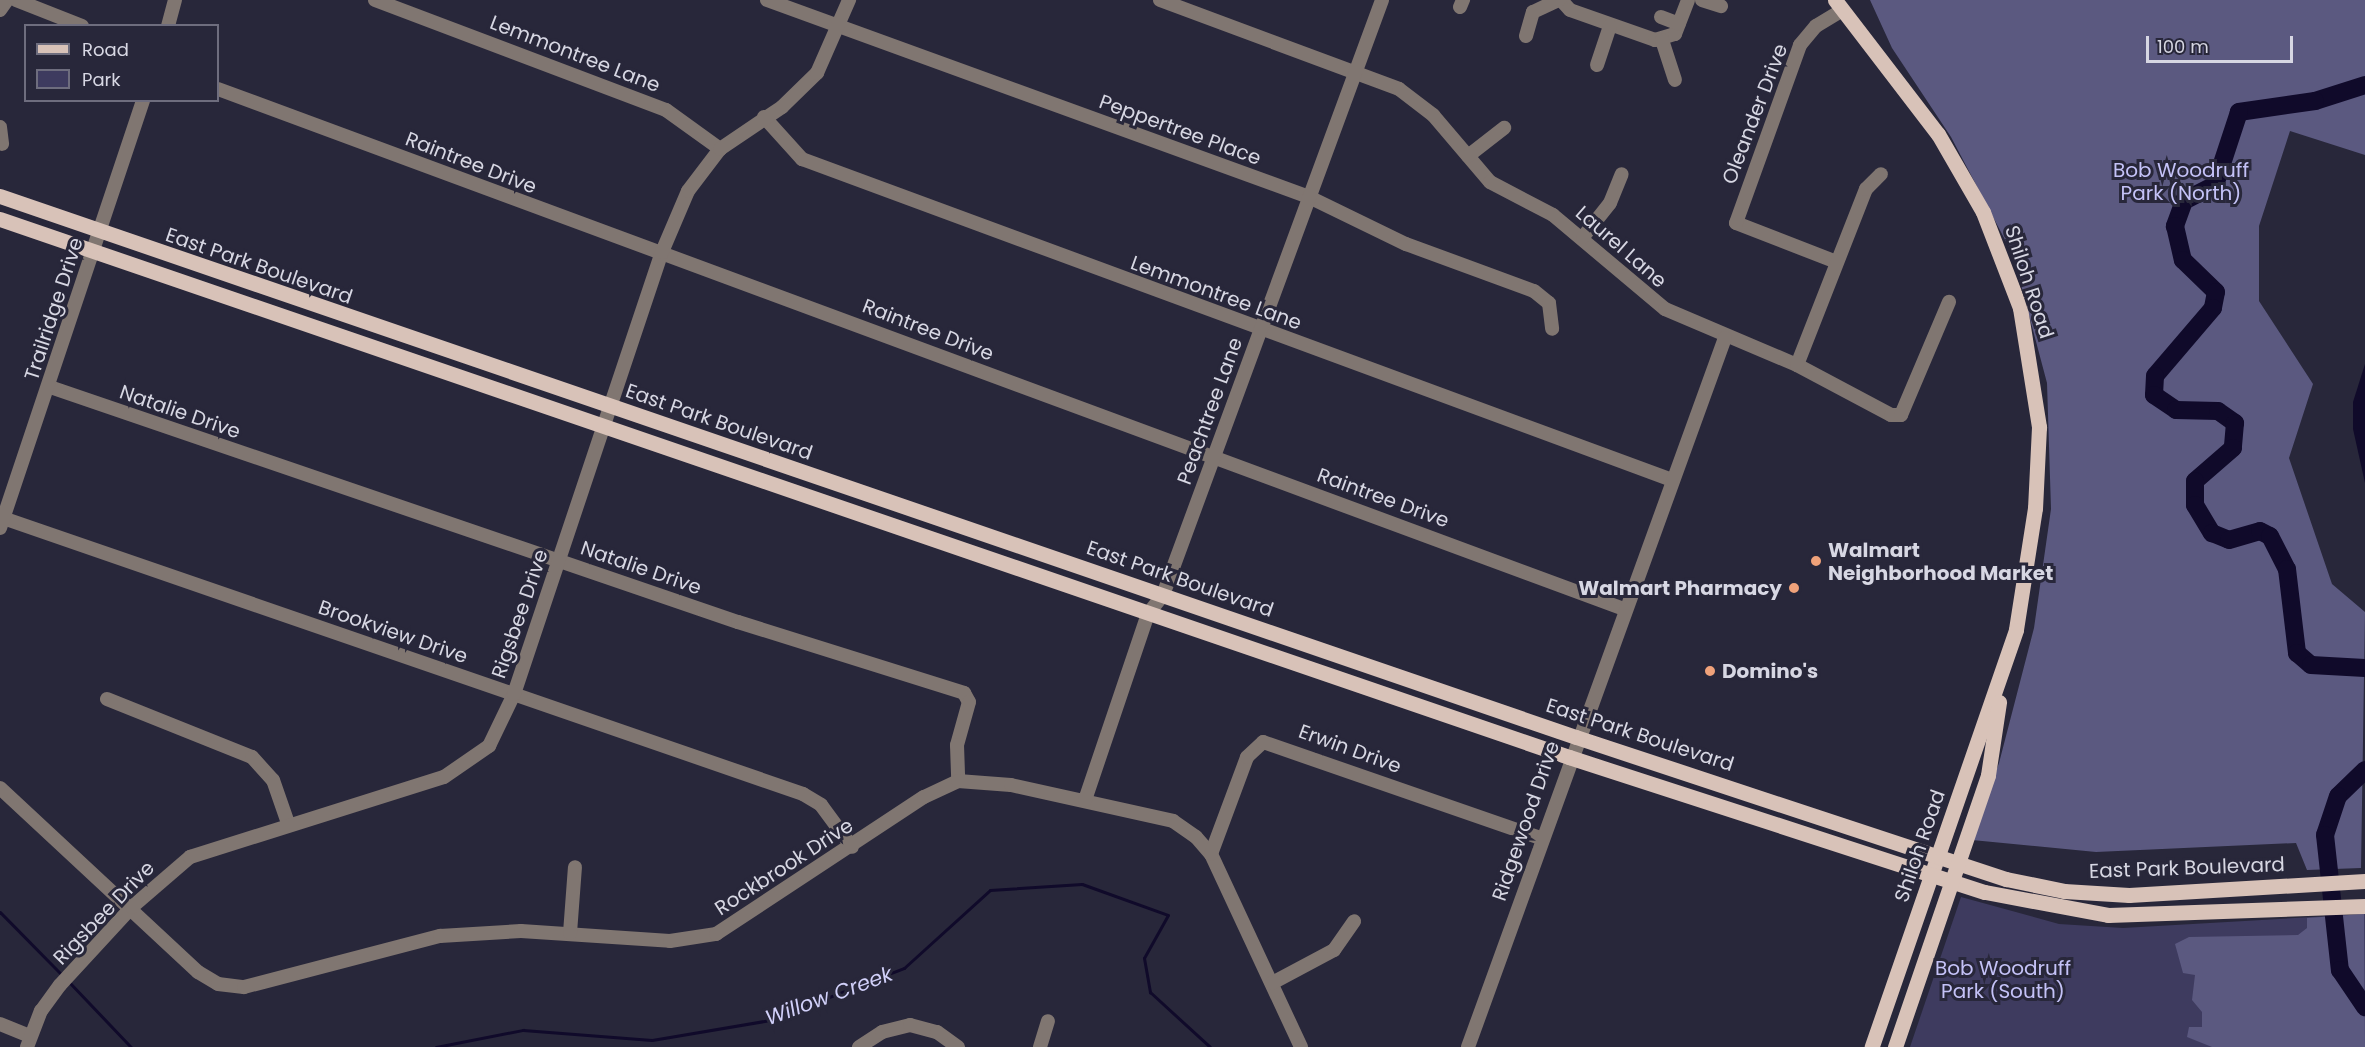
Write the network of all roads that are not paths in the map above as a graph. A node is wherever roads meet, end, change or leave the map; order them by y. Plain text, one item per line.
1 (7, 0) edge
2 (16, 0) edge
3 (175, 0) edge
4 (375, 0) edge
5 (767, 0) edge
6 (849, 0) edge
7 (1160, 0) edge
8 (1382, 0) edge
9 (1560, 0) edge
10 (1688, 0) edge
11 (1702, 0) edge
12 (1721, 6) dead end
13 (1838, 6) edge
14 (0, 10) edge
15 (1661, 17) dead end
16 (77, 24) edge
17 (169, 24) edge
18 (1679, 24) junction
19 (1610, 26) junction
20 (839, 27) junction
21 (1526, 36) dead end
22 (1662, 40) junction
23 (1597, 65) dead end
24 (1357, 73) junction
25 (1675, 80) dead end
26 (219, 89) edge
27 (142, 102) edge
28 (764, 117) junction
29 (0, 127) edge
30 (1504, 128) dead end
31 (2, 144) dead end
32 (720, 149) junction
33 (1468, 156) junction
34 (1622, 174) dead end
35 (1881, 174) dead end
36 (0, 196) edge
37 (1309, 197) junction
38 (0, 219) edge
39 (98, 233) junction
40 (1583, 237) junction
41 (96, 250) junction
42 (662, 252) junction
43 (1834, 261) junction
44 (1949, 302) dead end
45 (1552, 329) dead end
46 (1260, 331) junction
47 (1725, 338) junction
48 (1797, 365) junction
49 (50, 387) junction
50 (611, 408) junction
51 (606, 424) junction
52 (1214, 459) junction
53 (1672, 480) junction
54 (2, 523) edge
55 (559, 561) junction
56 (1163, 596) junction
57 (1624, 609) junction
58 (1148, 614) junction
59 (2007, 658) junction
60 (514, 694) junction
61 (107, 699) dead end
62 (1576, 737) junction
63 (1569, 758) junction
64 (958, 781) junction
65 (0, 788) edge
66 (1085, 800) junction
67 (288, 823) junction
68 (1541, 838) junction
69 (852, 847) junction
70 (1211, 854) junction
71 (1940, 856) junction
72 (1958, 862) junction
73 (575, 867) dead end
74 (1933, 876) junction
75 (1951, 881) junction
76 (2365, 881) edge
77 (2365, 906) edge
78 (132, 907) junction
79 (1354, 921) dead end
80 (570, 933) junction
81 (1272, 983) junction
82 (1048, 1021) dead end
83 (0, 1024) edge
84 (29, 1042) edge
85 (859, 1047) edge
86 (958, 1047) edge
87 (1040, 1047) edge
88 (1302, 1047) edge
89 (1468, 1047) edge
90 (1872, 1047) edge
91 (1895, 1047) edge

1 - 14 street
2 - 16 street
3 - 17 street
4 - 32 street, Lemmontree Lane
5 - 20 street, Peppertree Place
6 - 20 street, Rigsbee Drive
7 - 24 street, Laurel Lane
8 - 24 street, Peachtree Lane
9 - 19 street
9 - 21 street
10 - 18 street
11 - 12 street
13 - 43 street, Oleander Drive
13 - 59 main road, Shiloh Road
15 - 18 street
18 - 22 street
19 - 22 street
19 - 23 street
20 - 28 street, Rigsbee Drive
20 - 37 street, Peppertree Place
22 - 25 street
24 - 33 street, Laurel Lane
24 - 37 street, Peachtree Lane
26 - 42 street, Raintree Drive
27 - 39 street, Trailridge Drive
28 - 32 street, Rigsbee Drive
28 - 46 street, Lemmontree Lane
29 - 31 street
30 - 33 street
32 - 42 street, Rigsbee Drive
33 - 40 street, Laurel Lane
34 - 40 street
35 - 43 street
36 - 39 main road, East Park Boulevard
37 - 45 street, Peppertree Place
37 - 46 street, Peachtree Lane
38 - 41 main road, East Park Boulevard
39 - 41 street, Trailridge Drive
39 - 50 main road, East Park Boulevard
40 - 47 street, Laurel Lane
41 - 49 street, Trailridge Drive
41 - 51 main road, East Park Boulevard
42 - 50 street, Rigsbee Drive
42 - 52 street, Raintree Drive
43 - 48 street
44 - 48 street, Laurel Lane
46 - 52 street, Peachtree Lane
46 - 53 street, Lemmontree Lane
47 - 48 street, Laurel Lane
47 - 53 street, Ridgewood Drive
49 - 54 street, Trailridge Drive
49 - 55 street, Natalie Drive
50 - 51 street, Rigsbee Drive
50 - 56 main road, East Park Boulevard
51 - 55 street, Rigsbee Drive
51 - 58 main road, East Park Boulevard
52 - 56 street, Peachtree Lane
52 - 57 street, Raintree Drive
53 - 57 street, Ridgewood Drive
54 - 60 street, Brookview Drive
55 - 60 street, Rigsbee Drive
55 - 64 street, Natalie Drive
56 - 58 street, Peachtree Lane
56 - 62 main road, East Park Boulevard
57 - 62 street, Ridgewood Drive
58 - 63 main road, East Park Boulevard
58 - 66 street, Peachtree Lane
59 - 71 main road, Shiloh Road
59 - 72 main road, Shiloh Road
60 - 67 street, Rigsbee Drive
60 - 69 street, Brookview Drive
61 - 67 street
62 - 63 street, Ridgewood Drive
62 - 71 main road, East Park Boulevard
63 - 68 street, Ridgewood Drive
63 - 74 main road, East Park Boulevard
64 - 66 street
64 - 69 street, Rockbrook Drive
65 - 78 street, Rockbrook Drive
66 - 70 street
67 - 78 street, Rigsbee Drive
68 - 70 street, Erwin Drive
68 - 89 street, Ridgewood Drive
69 - 80 street, Rockbrook Drive
70 - 81 street
71 - 72 main road, East Park Boulevard
71 - 74 main road, Shiloh Road
72 - 75 main road, Shiloh Road
72 - 76 main road, East Park Boulevard
73 - 80 street
74 - 75 main road, East Park Boulevard
74 - 90 main road, Shiloh Road
75 - 77 main road, East Park Boulevard
75 - 91 main road, Shiloh Road
78 - 80 street, Rockbrook Drive
78 - 84 street, Rigsbee Drive
79 - 81 street
81 - 88 street
82 - 87 street
83 - 84 street
85 - 86 street

